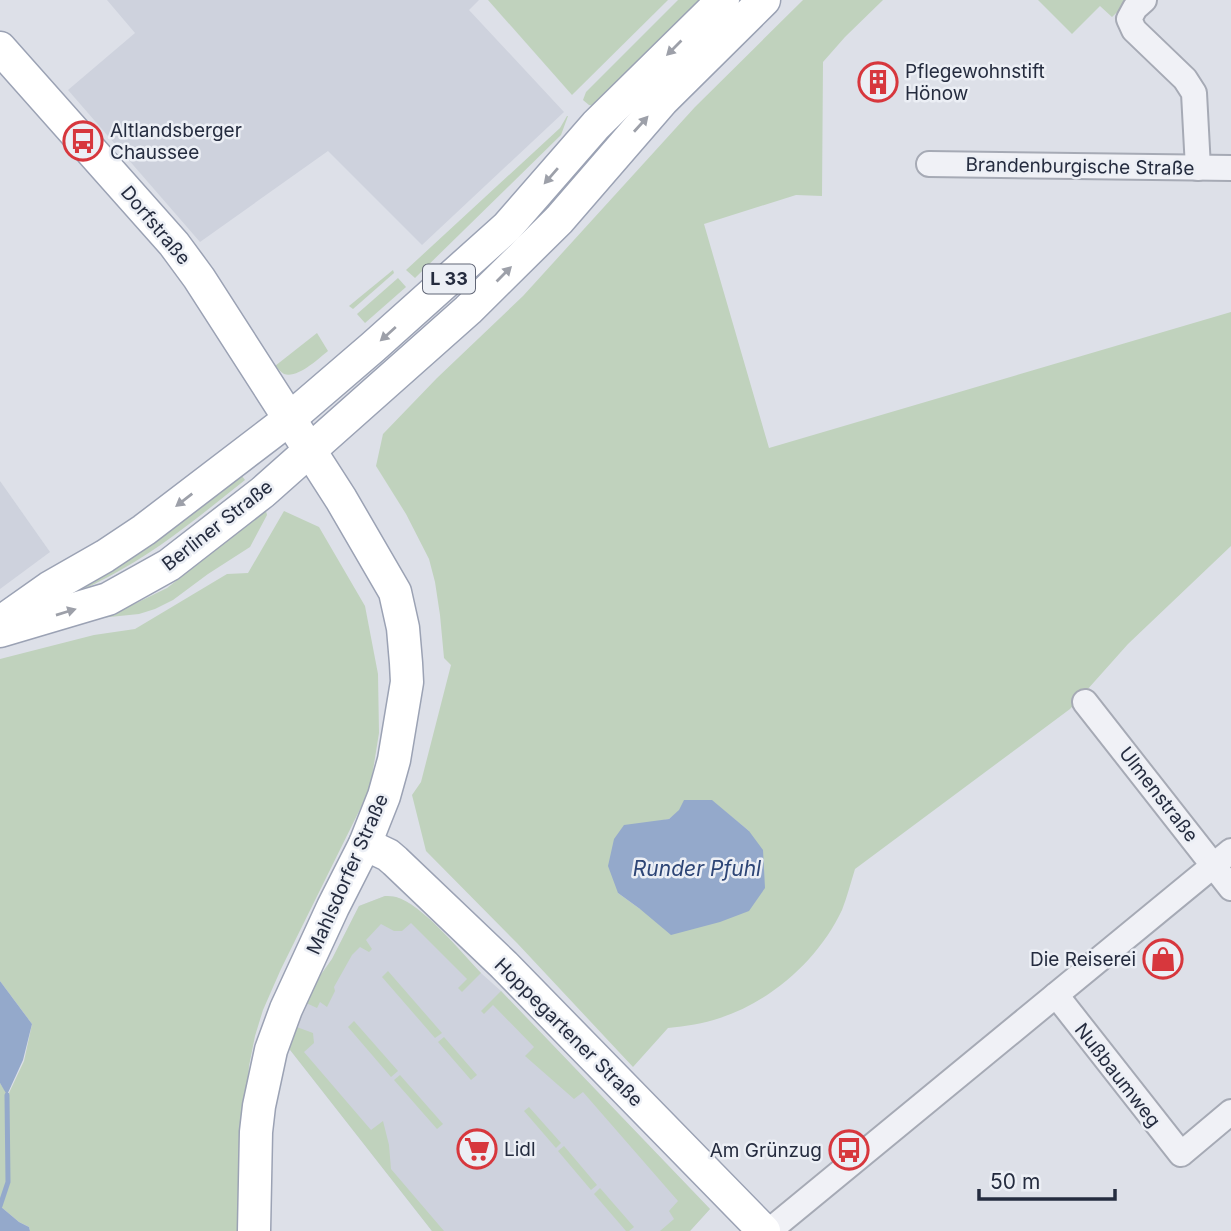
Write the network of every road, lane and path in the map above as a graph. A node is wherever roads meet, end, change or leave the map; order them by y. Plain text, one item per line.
1 (723, 0) edge
2 (764, 0) edge
3 (1144, 0) edge
4 (0, 48) edge
5 (929, 164) dead end
6 (1198, 167) junction
7 (1231, 168) edge
8 (288, 419) junction
9 (309, 452) junction
10 (0, 623) edge
11 (0, 631) edge
12 (1085, 702) dead end
13 (365, 844) junction
14 (1222, 858) edge
15 (1231, 888) edge
16 (1056, 995) junction
17 (1231, 1112) edge
18 (254, 1231) edge
19 (766, 1231) edge

1 -> 8 main road, L 33
9 -> 2 main road, L 33
3 - 6 street
4 - 8 main road, Dorfstraße
5 - 6 street, Brandenburgische Straße
6 - 7 street, Brandenburgische Straße
8 - 9 main road, Dorfstraße
8 -> 10 main road, Berliner Straße / L 33
11 -> 9 main road, Berliner Straße / L 33
9 - 13 main road, Mahlsdorfer Straße
12 - 14 street, Ulmenstraße
13 - 18 main road, Mahlsdorfer Straße
13 - 19 main road, Hoppegartener Straße
14 - 15 street, Ulmenstraße
14 - 16 street
16 - 17 street, Nußbaumweg
16 - 19 street

